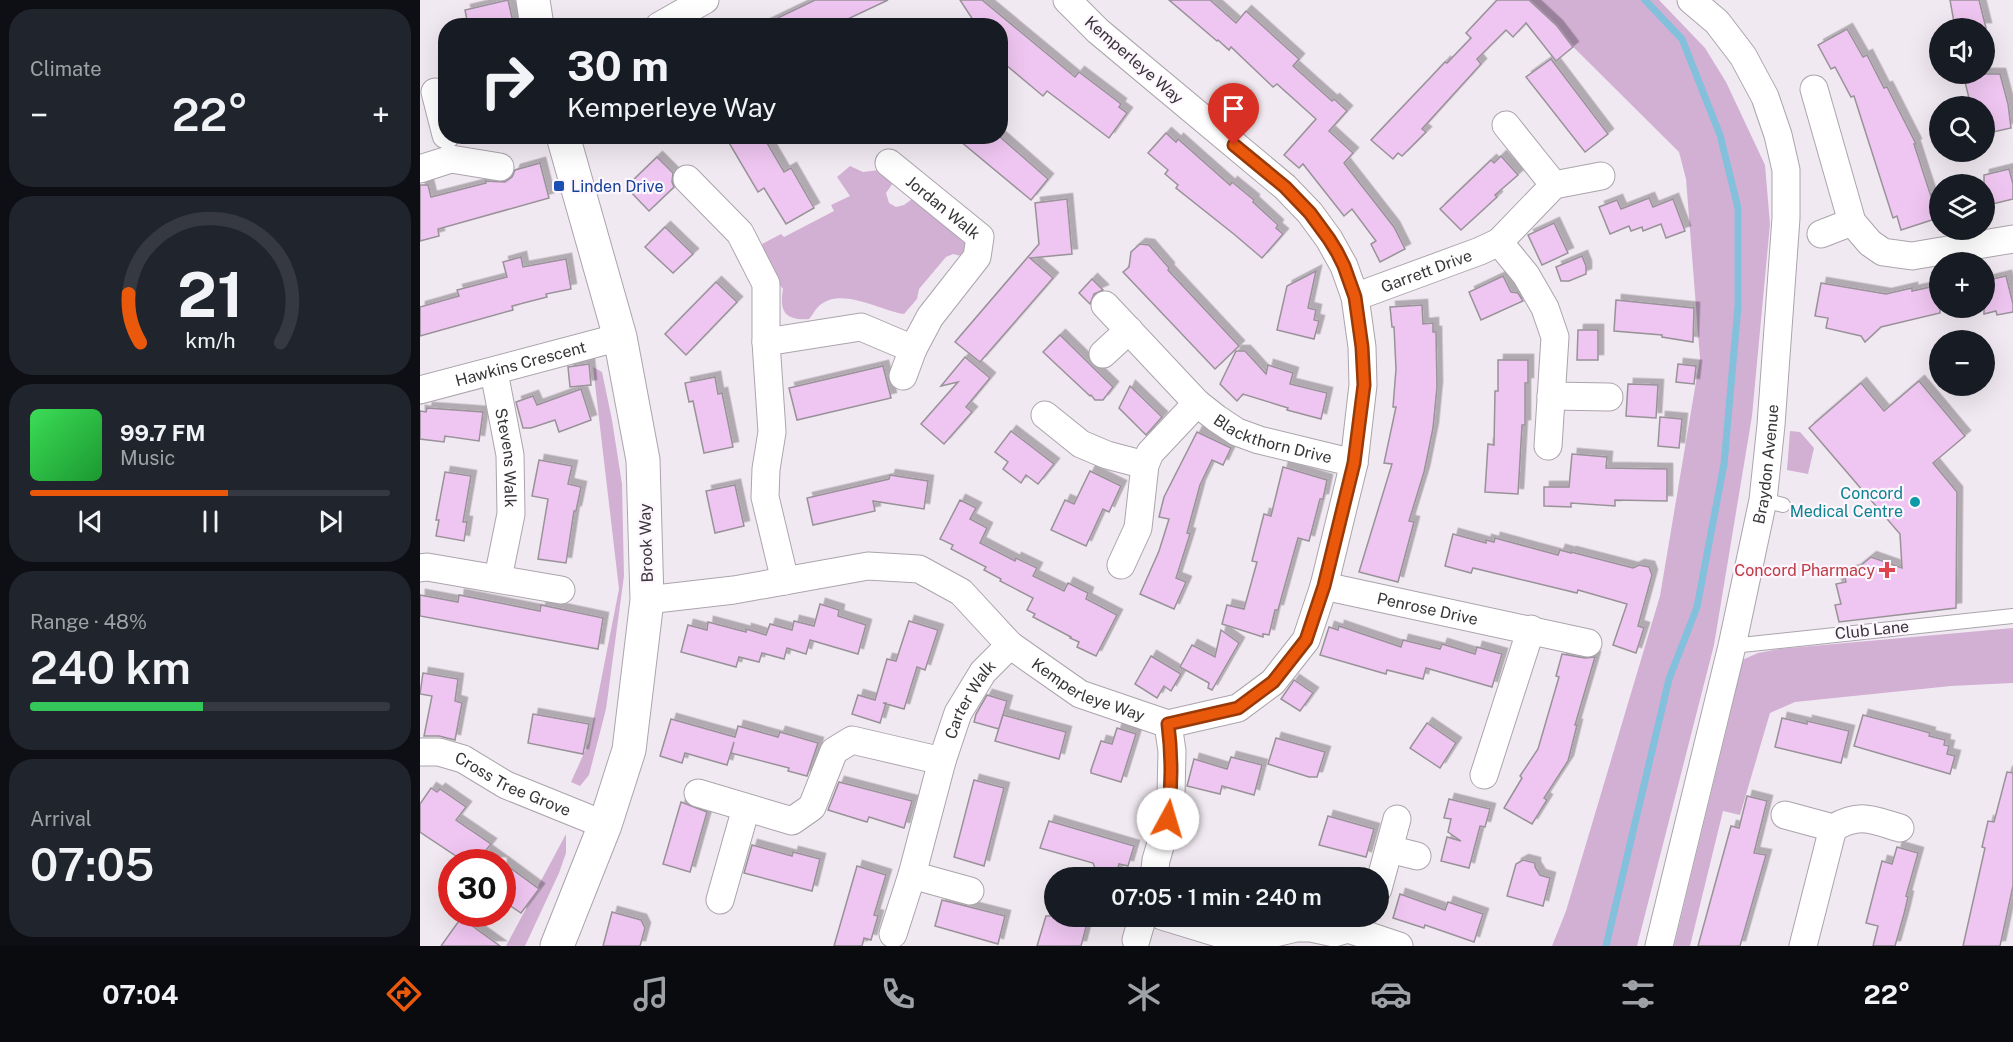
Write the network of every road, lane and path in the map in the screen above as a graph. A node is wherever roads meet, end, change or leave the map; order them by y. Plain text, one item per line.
1 (533, 0) edge
2 (705, 0) edge
3 (1691, 0) edge
4 (1075, 3) edge
5 (536, 18) edge
6 (673, 18) edge
7 (1814, 88) dead end
8 (435, 92) dead end
9 (438, 104) edge
10 (1506, 125) dead end
11 (448, 144) edge
12 (565, 144) edge
13 (889, 163) dead end
14 (500, 167) dead end
15 (420, 169) edge
16 (1601, 177) dead end
17 (687, 179) dead end
18 (1554, 185) junction
19 (1852, 222) junction
20 (1821, 234) dead end
21 (2013, 239) edge
22 (1499, 242) junction
23 (1355, 297) junction
24 (1105, 305) dead end
25 (1129, 330) junction
26 (620, 337) junction
27 (766, 342) junction
28 (914, 349) junction
29 (1103, 354) dead end
30 (494, 372) junction
31 (903, 376) dead end
32 (420, 390) edge
33 (1551, 396) junction
34 (1609, 397) dead end
35 (1197, 402) junction
36 (1045, 415) dead end
37 (1548, 446) dead end
38 (1354, 463) junction
39 (1145, 465) junction
40 (1121, 565) dead end
41 (420, 568) edge
42 (498, 578) junction
43 (785, 581) junction
44 (1324, 586) junction
45 (561, 590) dead end
46 (647, 600) junction
47 (2013, 616) edge
48 (1531, 629) junction
49 (1588, 643) dead end
50 (1010, 645) junction
51 (1732, 646) junction
52 (1168, 724) junction
53 (420, 752) edge
54 (942, 761) junction
55 (1484, 775) dead end
56 (698, 793) dead end
57 (746, 808) junction
58 (1785, 815) dead end
59 (1397, 819) dead end
60 (605, 825) junction
61 (1833, 828) junction
62 (1900, 828) dead end
63 (1389, 849) junction
64 (1417, 856) dead end
65 (1155, 867) edge
66 (1384, 867) edge
67 (912, 875) junction
68 (970, 891) dead end
69 (720, 900) dead end
70 (1198, 927) edge
71 (1367, 932) edge
72 (893, 934) dead end
73 (557, 946) edge
74 (1399, 946) edge
75 (1659, 946) edge
76 (1803, 946) edge

1 - 5 street
2 - 6 street
3 - 51 street, Braydon Avenue
4 - 23 street, Kemperleye Way
7 - 19 street
8 - 9 street
10 - 18 street
11 - 14 street
11 - 15 street
12 - 26 street, Brook Way
13 - 28 street, Jordan Walk
16 - 18 street
17 - 27 street
18 - 22 street, Garrett Drive
19 - 20 street
19 - 21 street
22 - 23 street, Garrett Drive
22 - 33 street
23 - 38 street, Kemperleye Way
24 - 25 street, Blackthorn Drive
25 - 29 street
25 - 35 street, Blackthorn Drive
26 - 30 street, Hawkins Crescent
26 - 46 street, Brook Way
27 - 28 street
27 - 43 street
28 - 31 street, Jordan Walk
30 - 32 street, Hawkins Crescent
30 - 42 street, Stevens Walk
33 - 34 street
33 - 37 street
35 - 38 street, Blackthorn Drive
35 - 39 street, Blackthorn Drive
36 - 39 street
38 - 44 street, Kemperleye Way
39 - 40 street, Blackthorn Drive
41 - 42 street
42 - 45 street
43 - 46 street, Kemperleye Way
43 - 50 street, Kemperleye Way
44 - 48 street, Penrose Drive
44 - 52 street, Kemperleye Way
46 - 60 street, Brook Way
47 - 51 lane, Club Lane
48 - 49 street, Penrose Drive
48 - 55 street
50 - 52 street, Kemperleye Way
50 - 54 street, Carter Walk
51 - 75 street, Braydon Avenue
52 - 65 street
53 - 60 street, Cross Tree Grove
54 - 57 street, Carter Walk
54 - 67 street, Carter Walk
56 - 57 street, Carter Walk
57 - 69 street
58 - 61 street
59 - 63 street
60 - 73 street, Brook Way
61 - 62 street
61 - 76 street
63 - 64 street
63 - 66 street
67 - 68 street
67 - 72 street, Carter Walk
70 - 71 street
71 - 74 street

